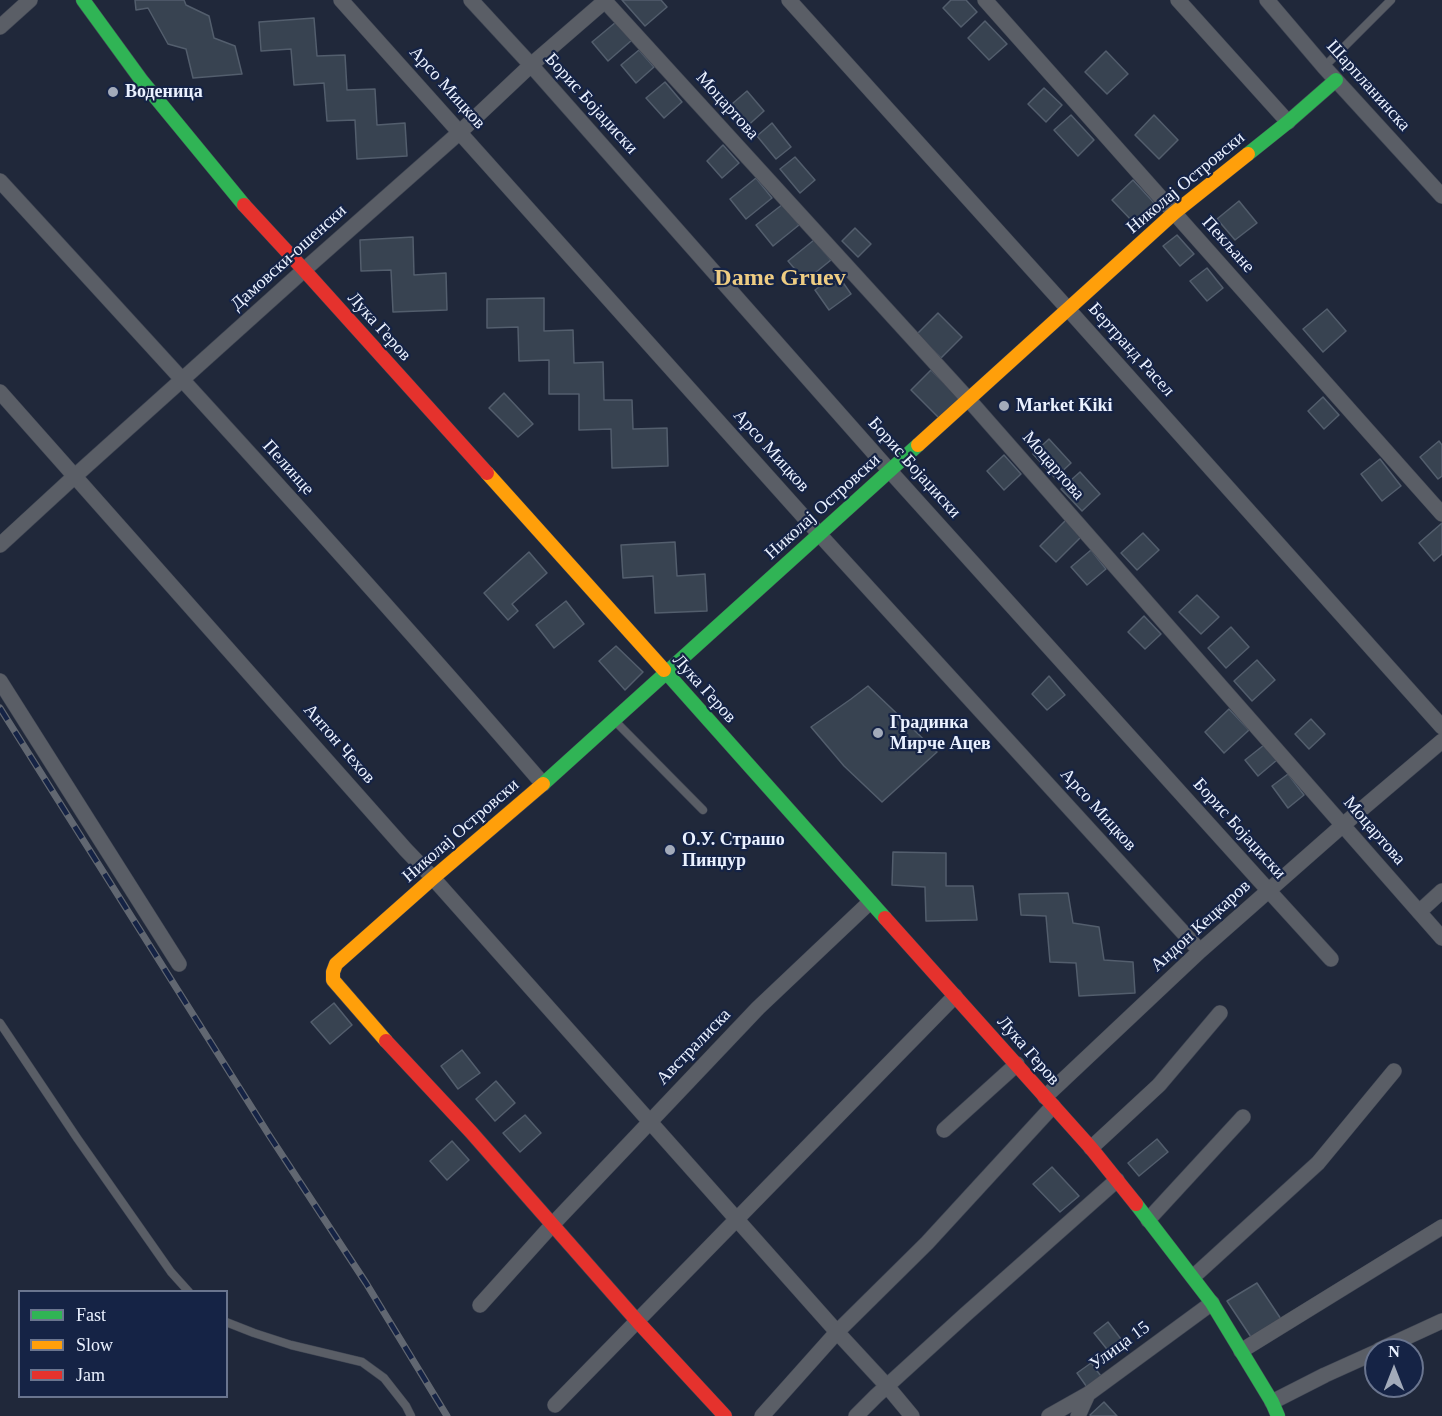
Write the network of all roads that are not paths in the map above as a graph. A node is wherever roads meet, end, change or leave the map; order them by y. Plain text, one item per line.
1 (30, 0) edge
2 (83, 0) edge
3 (341, 0) edge
4 (471, 0) edge
5 (605, 0) edge
6 (789, 0) edge
7 (985, 0) edge
8 (1178, 0) edge
9 (1267, 0) edge
10 (1391, 0) edge
11 (0, 27) edge
12 (531, 65) junction
13 (1324, 67) junction
14 (1336, 80) junction
15 (1288, 122) junction
16 (460, 132) junction
17 (0, 181) edge
18 (1442, 196) edge
19 (1174, 213) junction
20 (304, 270) junction
21 (1068, 309) junction
22 (183, 380) junction
23 (0, 392) edge
24 (969, 400) junction
25 (889, 471) junction
26 (75, 476) junction
27 (1442, 514) edge
28 (820, 535) junction
29 (0, 545) edge
30 (666, 673) junction
31 (0, 681) edge
32 (614, 720) junction
33 (1442, 727) edge
34 (1442, 741) edge
35 (543, 784) junction
36 (703, 810) dead end
37 (1343, 825) junction
38 (433, 878) junction
39 (1269, 891) junction
40 (1442, 891) edge
41 (870, 902) junction
42 (1419, 912) junction
43 (1442, 938) edge
44 (1200, 951) junction
45 (1331, 959) dead end
46 (179, 964) dead end
47 (956, 996) junction
48 (1220, 1013) dead end
49 (0, 1023) edge
50 (1017, 1064) junction
51 (1394, 1071) dead end
52 (1049, 1102) junction
53 (1243, 1117) dead end
54 (649, 1121) junction
55 (944, 1130) dead end
56 (1091, 1148) junction
57 (1117, 1180) junction
58 (737, 1219) junction
59 (1148, 1220) junction
60 (553, 1224) junction
61 (1442, 1227) edge
62 (1193, 1277) junction
63 (187, 1290) edge
64 (1212, 1303) junction
65 (480, 1305) dead end
66 (1442, 1321) edge
67 (638, 1322) junction
68 (228, 1323) edge
69 (837, 1332) junction
70 (1406, 1338) edge
71 (1241, 1350) junction
72 (1364, 1357) edge
73 (887, 1386) junction
74 (1088, 1394) junction
75 (555, 1405) dead end
76 (1275, 1409) edge
77 (411, 1416) edge
78 (725, 1416) edge
79 (762, 1416) edge
80 (856, 1416) edge
81 (912, 1416) edge
82 (1049, 1416) edge
83 (1078, 1416) edge

1 - 11 street
2 - 20 street, Лука Геров
3 - 16 street, Арсо Мицков
4 - 12 street, Борис Бојаџиски
5 - 12 street, Дамовски-ошенски
5 - 24 street, Моцартова
6 - 21 street, Бертранд Расел
7 - 19 street, Пекљане
8 - 15 street
9 - 13 street, Шарпланинска
10 - 13 lane
12 - 16 street, Дамовски-ошенски
12 - 25 street, Борис Бојаџиски
13 - 14 street, Шарпланинска
14 - 15 street, Николај Островски
14 - 18 street, Шарпланинска
15 - 19 street, Николај Островски
16 - 20 street, Дамовски-ошенски
16 - 28 street, Арсо Мицков
17 - 22 street, Пелинце
19 - 21 street, Николај Островски
19 - 27 street, Пекљане
20 - 22 street, Дамовски-ошенски
20 - 30 street, Лука Геров
21 - 24 street, Николај Островски
21 - 33 street, Бертранд Расел
22 - 26 street, Дамовски-ошенски
22 - 35 street, Пелинце
23 - 26 street, Антон Чехов
24 - 25 street, Николај Островски
24 - 37 street, Моцартова
25 - 28 street, Николај Островски
25 - 39 street, Борис Бојаџиски
26 - 29 street, Дамовски-ошенски
26 - 38 street, Антон Чехов
28 - 30 street, Николај Островски
28 - 44 street, Арсо Мицков
30 - 32 street, Николај Островски
30 - 41 street, Лука Геров
31 - 46 street
32 - 35 street, Николај Островски
32 - 36 lane
34 - 37 street, Андон Кецкаров
35 - 38 street, Николај Островски
37 - 39 street, Андон Кецкаров
37 - 42 street, Моцартова
38 - 54 street, Антон Чехов
38 - 60 street, Николај Островски
39 - 44 street, Андон Кецкаров
39 - 45 street, Борис Бојаџиски
40 - 42 street
41 - 47 street, Лука Геров
41 - 54 street, Австралиска
42 - 43 street, Моцартова
44 - 52 street, Андон Кецкаров
47 - 50 street, Лука Геров
47 - 58 street
48 - 56 street
49 - 63 lane
50 - 52 street, Лука Геров
50 - 55 street
51 - 62 street
52 - 56 street, Лука Геров
52 - 69 street, Андон Кецкаров
53 - 59 street
54 - 58 street, Антон Чехов
54 - 60 street, Австралиска
56 - 57 street, Лука Геров
57 - 59 street, Лука Геров
57 - 73 street
58 - 67 street
58 - 69 street, Антон Чехов
59 - 62 street, Лука Геров
60 - 65 street, Австралиска
60 - 67 street
61 - 71 street
62 - 64 street, Лука Геров
64 - 71 street, Лука Геров
64 - 74 street, Улица 15
66 - 70 street
67 - 75 street
67 - 78 street
68 - 77 lane
69 - 73 street, Антон Чехов
69 - 79 street, Андон Кецкаров
71 - 76 street, Лука Геров
72 - 76 street
73 - 80 street
73 - 81 street, Антон Чехов
74 - 82 street, Улица 15
74 - 83 street

